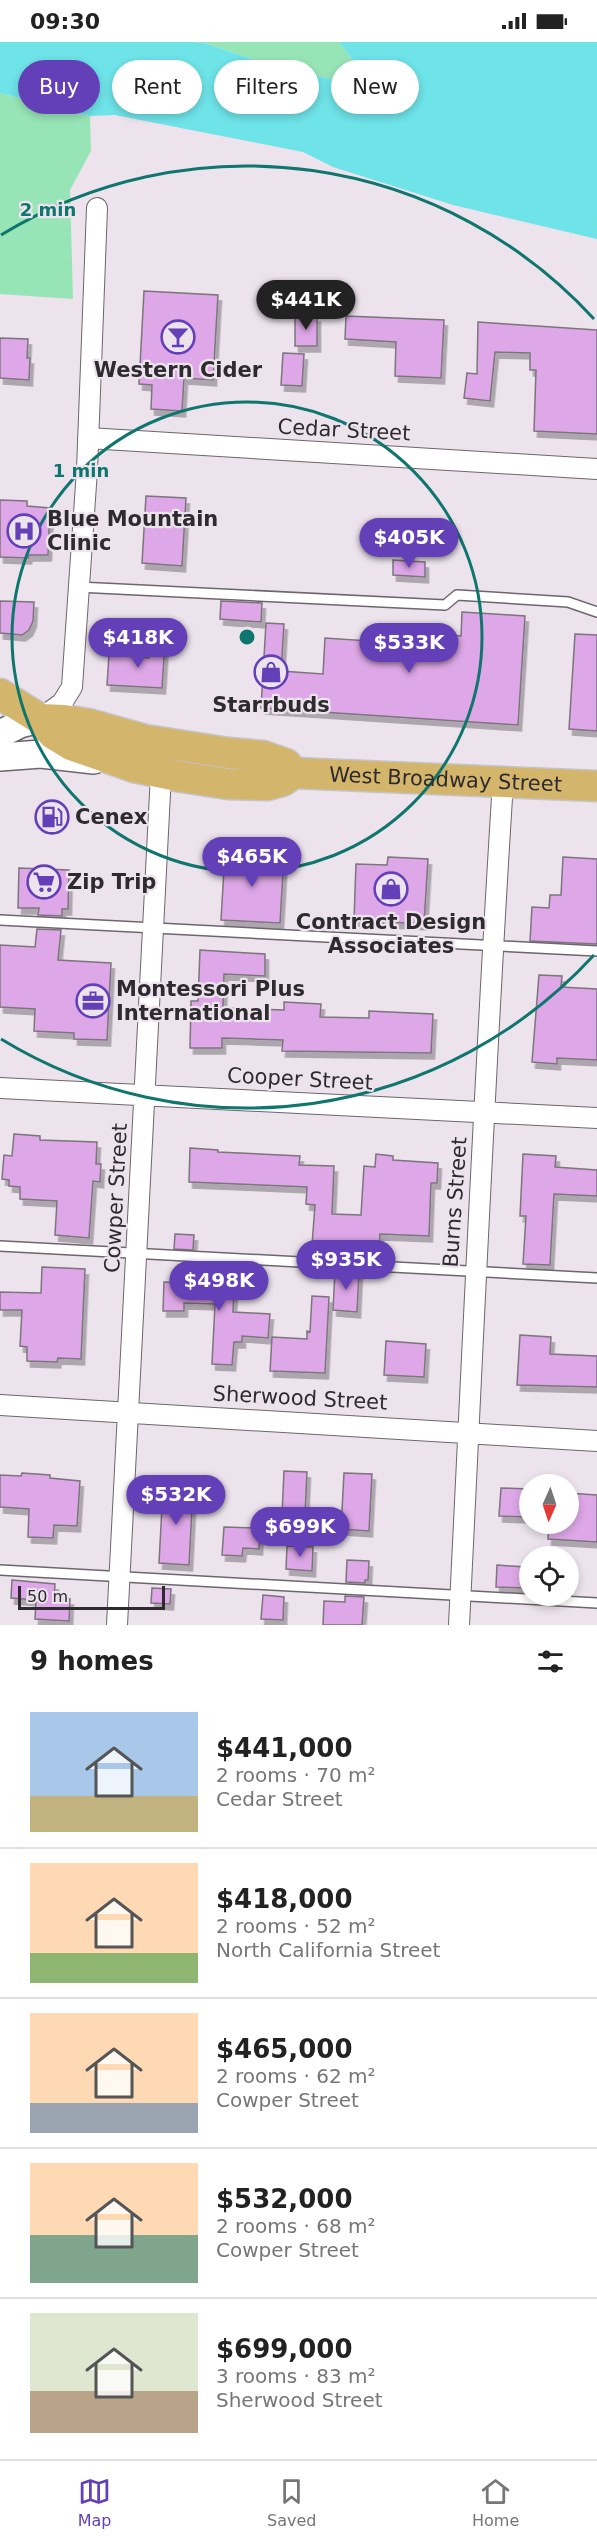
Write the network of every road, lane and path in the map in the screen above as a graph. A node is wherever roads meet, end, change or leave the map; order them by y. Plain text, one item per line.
1 (97, 208) dead end
2 (88, 438) junction
3 (597, 469) edge
4 (78, 587) junction
5 (597, 612) edge
6 (0, 694) edge
7 (40, 719) junction
8 (0, 734) edge
9 (0, 757) edge
10 (147, 770) junction
11 (294, 773) junction
12 (503, 782) junction
13 (597, 786) edge
14 (0, 920) edge
15 (154, 928) junction
16 (493, 946) junction
17 (597, 951) edge
18 (0, 1088) edge
19 (146, 1096) junction
20 (486, 1112) junction
21 (597, 1118) edge
22 (0, 1246) edge
23 (137, 1253) junction
24 (474, 1271) junction
25 (597, 1278) edge
26 (0, 1405) edge
27 (129, 1412) junction
28 (467, 1432) junction
29 (597, 1441) edge
30 (0, 1570) edge
31 (120, 1576) junction
32 (460, 1596) junction
33 (597, 1603) edge
34 (117, 1625) edge
35 (459, 1625) edge

1 - 2 street
2 - 3 street, Cedar Street
2 - 4 street
4 - 5 lane
4 - 7 street
6 - 7 main road, West Broadway Street
7 - 8 main road
7 - 10 main road, West Broadway Street
7 - 11 main road, West Broadway Street
9 - 10 main road
10 - 11 main road, West Broadway Street
10 - 15 street, Cowper Street
11 - 12 main road, West Broadway Street
12 - 13 main road, West Broadway Street
12 - 16 street, Burns Street
14 - 15 lane
15 - 16 lane
15 - 19 street, Cowper Street
16 - 17 lane
16 - 20 street, Burns Street
18 - 19 street, Cooper Street
19 - 20 street, Cooper Street
19 - 23 street, Cowper Street
20 - 21 street, Cooper Street
20 - 24 street, Burns Street
22 - 23 lane
23 - 24 lane
23 - 27 street, Cowper Street
24 - 25 lane
24 - 28 street, Burns Street
26 - 27 street, Sherwood Street
27 - 28 street, Sherwood Street
27 - 31 street, Cowper Street
28 - 29 street, Sherwood Street
28 - 32 street, Burns Street
30 - 31 lane
31 - 32 lane
31 - 34 street, Cowper Street
32 - 33 lane
32 - 35 street, Burns Street

